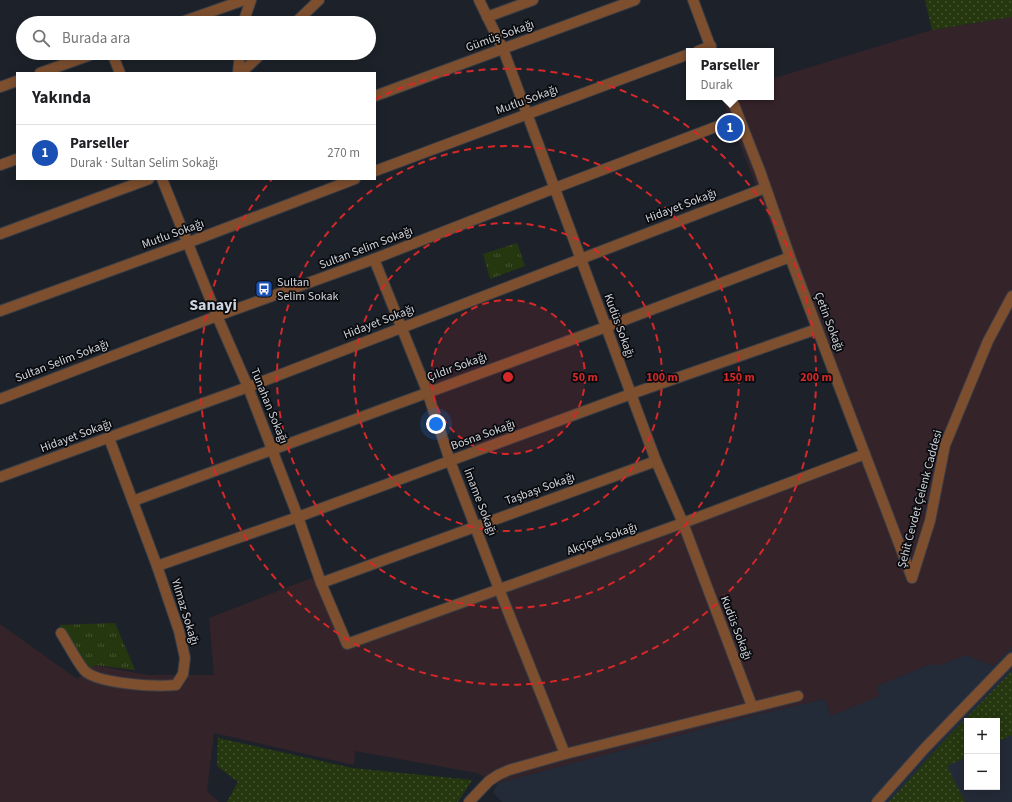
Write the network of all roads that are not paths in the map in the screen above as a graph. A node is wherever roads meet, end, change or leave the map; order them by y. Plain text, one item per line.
1 (244, 0) edge
2 (252, 0) edge
3 (319, 0) edge
4 (478, 0) edge
5 (533, 0) edge
6 (634, 0) edge
7 (693, 0) edge
8 (199, 16) edge
9 (245, 16) edge
10 (302, 16) edge
11 (487, 17) junction
12 (712, 48) edge
13 (503, 49) junction
14 (686, 55) edge
15 (76, 60) edge
16 (115, 60) edge
17 (240, 60) edge
18 (254, 60) edge
19 (43, 72) edge
20 (120, 72) edge
21 (240, 72) edge
22 (241, 72) edge
23 (16, 81) edge
24 (0, 88) edge
25 (376, 96) edge
26 (732, 100) edge
27 (527, 114) junction
28 (739, 118) junction
29 (16, 158) edge
30 (0, 165) edge
31 (376, 171) edge
32 (146, 180) edge
33 (162, 180) edge
34 (352, 180) edge
35 (555, 188) junction
36 (765, 188) junction
37 (0, 234) edge
38 (187, 243) junction
39 (790, 257) junction
40 (374, 259) junction
41 (580, 259) junction
42 (1012, 296) edge
43 (0, 311) edge
44 (217, 316) junction
45 (606, 326) junction
46 (401, 328) junction
47 (817, 329) junction
48 (248, 388) junction
49 (427, 391) junction
50 (631, 394) junction
51 (0, 399) edge
52 (109, 438) junction
53 (272, 450) junction
54 (864, 454) junction
55 (450, 461) junction
56 (656, 461) junction
57 (0, 477) edge
58 (133, 501) junction
59 (298, 517) junction
60 (683, 523) junction
61 (476, 526) junction
62 (157, 566) junction
63 (912, 578) joint
64 (321, 583) junction
65 (499, 589) junction
66 (61, 633) dead end
67 (347, 644) joint
68 (1012, 658) edge
69 (798, 696) dead end
70 (752, 706) junction
71 (566, 754) junction
72 (469, 802) edge
73 (877, 802) edge

1 - 8 street
2 - 9 street
3 - 10 street
4 - 11 street, Kudüs Sokağı
5 - 11 street
6 - 13 street, Gümüş Sokağı
7 - 12 street
11 - 13 street, Kudüs Sokağı
13 - 25 street, Gümüş Sokağı
13 - 27 street, Kudüs Sokağı
14 - 27 street, Mutlu Sokağı
15 - 19 street
16 - 20 street
17 - 21 street
18 - 22 street
23 - 24 street
26 - 28 street, Çetin Sokağı
27 - 31 street, Mutlu Sokağı
27 - 35 street, Kudüs Sokağı
28 - 35 street, Sultan Selim Sokağı
28 - 36 street, Çetin Sokağı
29 - 30 street
32 - 37 street
33 - 38 street, Tunahan Sokağı
34 - 38 street, Mutlu Sokağı
35 - 40 street, Sultan Selim Sokağı
35 - 41 street, Kudüs Sokağı
36 - 39 street, Çetin Sokağı
36 - 41 street, Hidayet Sokağı
38 - 43 street, Mutlu Sokağı
38 - 44 street, Tunahan Sokağı
39 - 45 street, Çıldır Sokağı
39 - 47 street, Çetin Sokağı
40 - 44 street, Sultan Selim Sokağı
40 - 46 street, İmame Sokağı
41 - 45 street, Kudüs Sokağı
41 - 46 street, Hidayet Sokağı
42 - 63 street, Şehit Cevdet Çelenk Caddesi
44 - 48 street, Tunahan Sokağı
44 - 51 street, Sultan Selim Sokağı
45 - 49 street, Çıldır Sokağı
45 - 50 street, Kudüs Sokağı
46 - 48 street, Hidayet Sokağı
46 - 49 street, İmame Sokağı
47 - 50 street, Bosna Sokağı
47 - 54 street, Çetin Sokağı
48 - 52 street, Hidayet Sokağı
48 - 53 street, Tunahan Sokağı
49 - 53 street, Çıldır Sokağı
49 - 55 street, İmame Sokağı
50 - 55 street, Bosna Sokağı
50 - 56 street, Kudüs Sokağı
52 - 57 street, Hidayet Sokağı
52 - 58 street, Yılmaz Sokağı
53 - 58 street, Çıldır Sokağı
53 - 59 street, Tunahan Sokağı
54 - 60 street, Akçiçek Sokağı
54 - 63 street, Çetin Sokağı
55 - 59 street, Bosna Sokağı
55 - 61 street, İmame Sokağı
56 - 60 street, Kudüs Sokağı
56 - 61 street, Taşbaşı Sokağı
58 - 62 street, Yılmaz Sokağı
59 - 62 street, Bosna Sokağı
59 - 64 street, Tunahan Sokağı
60 - 65 street, Akçiçek Sokağı
60 - 70 street, Kudüs Sokağı
61 - 64 street, Taşbaşı Sokağı
61 - 65 street, İmame Sokağı
62 - 66 street, Yılmaz Sokağı
64 - 67 street, Tunahan Sokağı
65 - 67 street, Akçiçek Sokağı
65 - 71 street, İmame Sokağı
68 - 73 street
69 - 70 street
70 - 71 street
71 - 72 street

